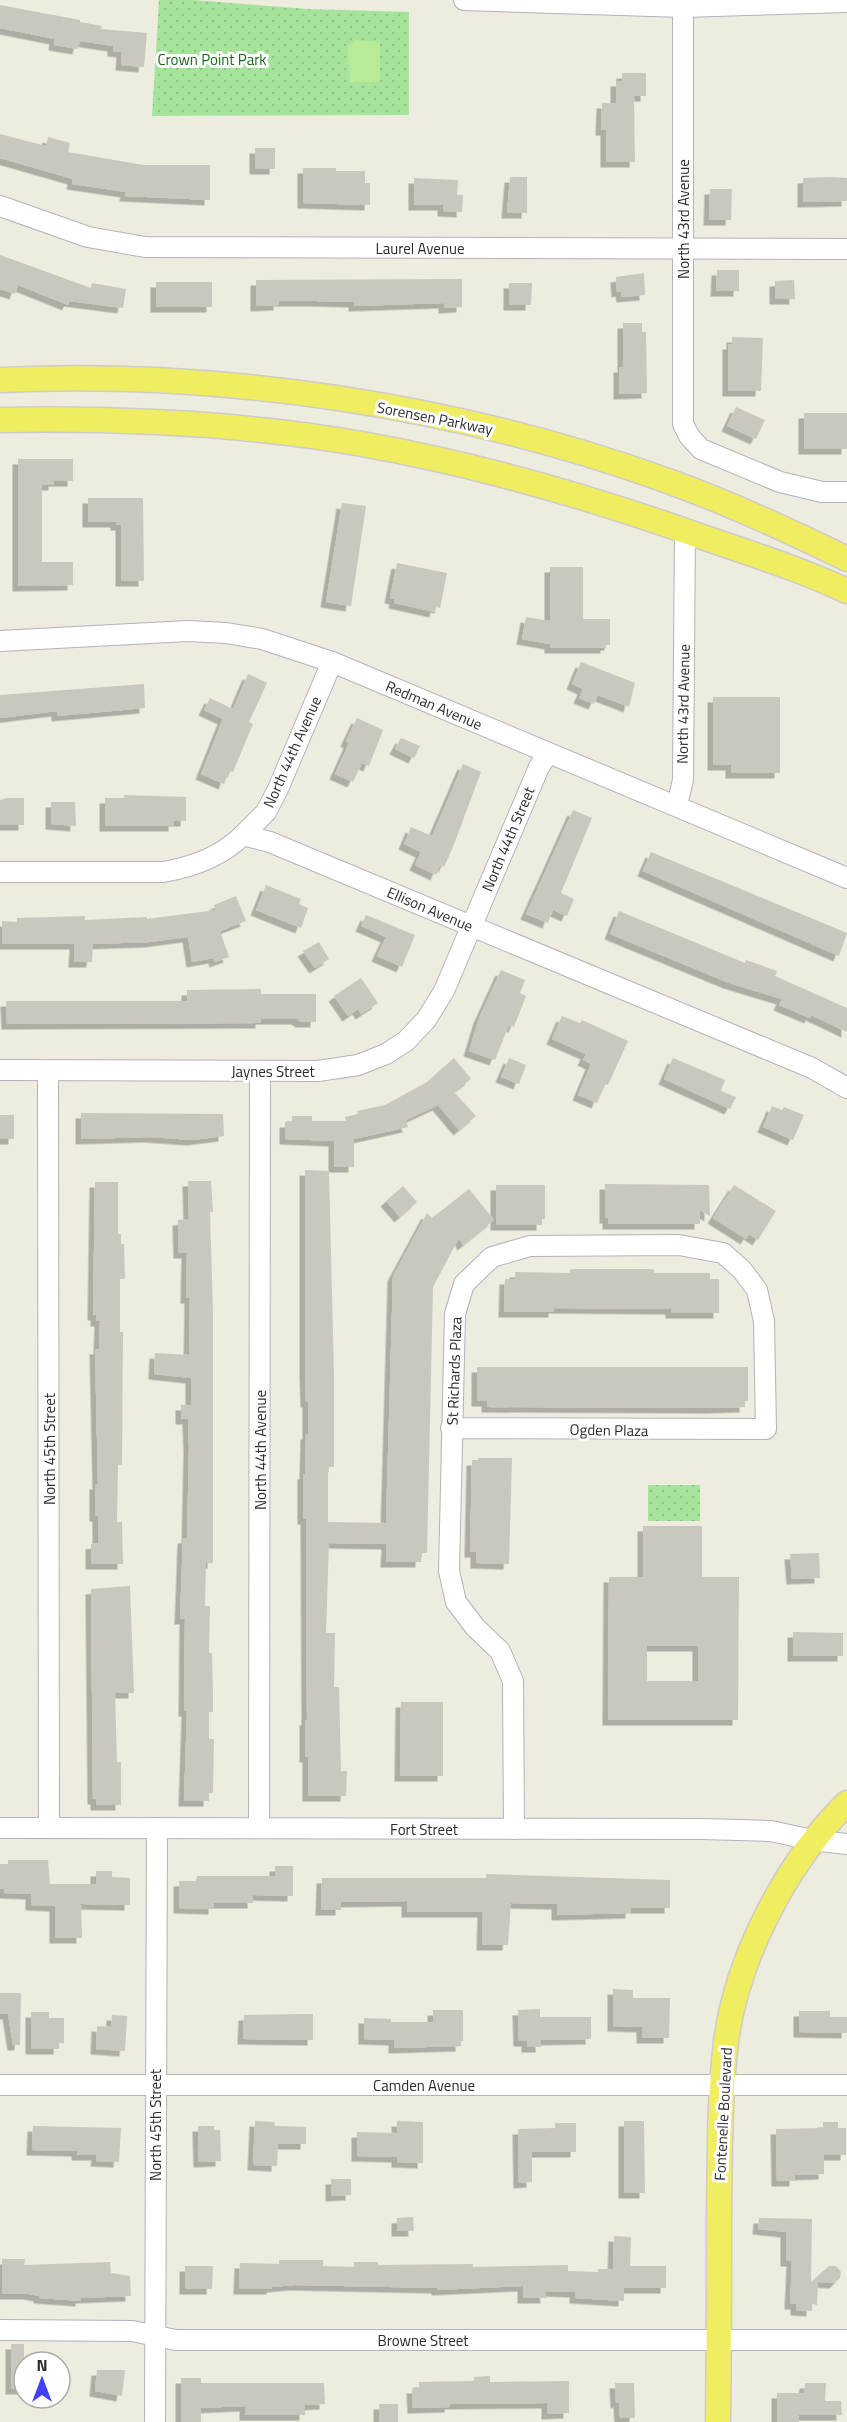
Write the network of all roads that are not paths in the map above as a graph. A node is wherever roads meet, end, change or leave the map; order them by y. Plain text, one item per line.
1 (465, 0) edge
2 (847, 2) edge
3 (683, 4) edge
4 (0, 206) edge
5 (683, 248) junction
6 (847, 249) edge
7 (0, 380) edge
8 (0, 420) edge
9 (847, 492) edge
10 (685, 531) junction
11 (847, 559) edge
12 (847, 591) edge
13 (0, 641) edge
14 (332, 662) junction
15 (548, 753) junction
16 (677, 805) junction
17 (243, 835) junction
18 (0, 872) edge
19 (847, 878) edge
20 (472, 926) junction
21 (0, 1070) edge
22 (48, 1071) junction
23 (260, 1071) junction
24 (847, 1088) edge
25 (451, 1428) junction
26 (766, 1429) joint
27 (847, 1803) edge
28 (0, 1828) edge
29 (49, 1828) junction
30 (157, 1828) junction
31 (259, 1828) junction
32 (514, 1829) junction
33 (812, 1840) junction
34 (847, 1844) edge
35 (0, 2085) edge
36 (155, 2085) junction
37 (723, 2085) junction
38 (847, 2085) edge
39 (0, 2330) edge
40 (155, 2335) junction
41 (719, 2340) junction
42 (847, 2340) edge
43 (155, 2422) edge
44 (718, 2422) edge

1 - 3 street
2 - 3 street
3 - 5 street, North 43rd Avenue
4 - 5 street, Laurel Avenue
5 - 6 street, Laurel Avenue
5 - 9 street, North 43rd Avenue
7 - 11 main road, Sorensen Parkway
8 - 10 main road
10 - 12 main road
10 - 16 street, North 43rd Avenue
13 - 14 street, Redman Avenue
14 - 15 street, Redman Avenue
14 - 17 street, North 44th Avenue
15 - 16 street, Redman Avenue
15 - 20 street, North 44th Street
16 - 19 street, Redman Avenue
17 - 18 street
17 - 20 street, Ellison Avenue
20 - 23 street, Jaynes Street
20 - 24 street, Ellison Avenue
21 - 22 street, Jaynes Street
22 - 23 street, Jaynes Street
22 - 29 street, North 45th Street
23 - 31 street, North 44th Avenue
25 - 26 street, Ogden Plaza
25 - 26 street, St Richards Plaza
25 - 32 street, St Richards Plaza
27 - 33 main road, Fontenelle Boulevard
28 - 29 street, Fort Street
29 - 30 street, Fort Street
30 - 31 street, Fort Street
30 - 36 street, North 45th Street
31 - 32 street, Fort Street
32 - 33 street, Fort Street
33 - 34 street, Fort Street
33 - 37 main road, Fontenelle Boulevard
35 - 36 street, Camden Avenue
36 - 37 street, Camden Avenue
36 - 40 street, North 45th Street
37 - 38 street, Camden Avenue
37 - 41 main road, Fontenelle Boulevard
39 - 40 street, Browne Street
40 - 41 street, Browne Street
40 - 43 street, North 45th Street
41 - 42 street, Browne Street
41 - 44 main road, Fontenelle Boulevard

